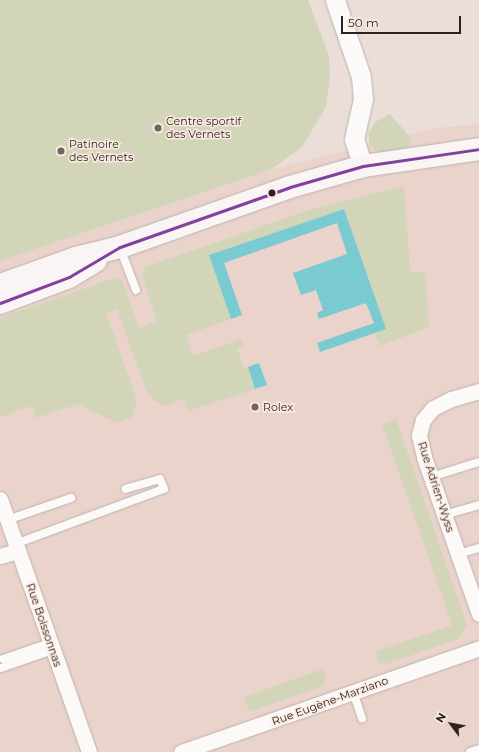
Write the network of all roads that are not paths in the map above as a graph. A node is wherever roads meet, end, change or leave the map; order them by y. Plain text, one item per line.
1 (335, 0) edge
2 (479, 149) edge
3 (363, 166) junction
4 (120, 247) junction
5 (0, 285) edge
6 (136, 290) dead end
7 (0, 303) edge
8 (479, 391) edge
9 (479, 462) edge
10 (431, 477) junction
11 (125, 489) dead end
12 (71, 498) dead end
13 (0, 499) edge
14 (479, 505) edge
15 (444, 515) junction
16 (7, 520) junction
17 (16, 548) junction
18 (479, 548) edge
19 (458, 554) junction
20 (0, 556) edge
21 (479, 614) edge
22 (51, 647) junction
23 (479, 648) edge
24 (3, 659) dead end
25 (0, 668) edge
26 (353, 692) junction
27 (362, 718) dead end
28 (479, 748) edge
29 (89, 752) edge
30 (181, 752) edge
31 (470, 752) edge

1 - 3 street
2 - 3 main road
3 - 4 main road
4 - 5 main road
4 - 6 lane
4 - 7 main road
8 - 10 street, Rue Adrien-Wyss
9 - 10 lane
10 - 15 street, Rue Adrien-Wyss
11 - 17 lane
12 - 16 lane
13 - 16 street, Rue Boissonnas
14 - 15 lane
15 - 19 street, Rue Adrien-Wyss
16 - 17 street, Rue Boissonnas
17 - 20 street
17 - 22 street, Rue Boissonnas
18 - 19 lane
19 - 21 street, Rue Adrien-Wyss
22 - 24 lane
22 - 25 lane
22 - 29 street, Rue Boissonnas
23 - 26 street, Rue Eugène-Marziano
26 - 27 lane
26 - 30 street, Rue Eugène-Marziano
28 - 31 lane

